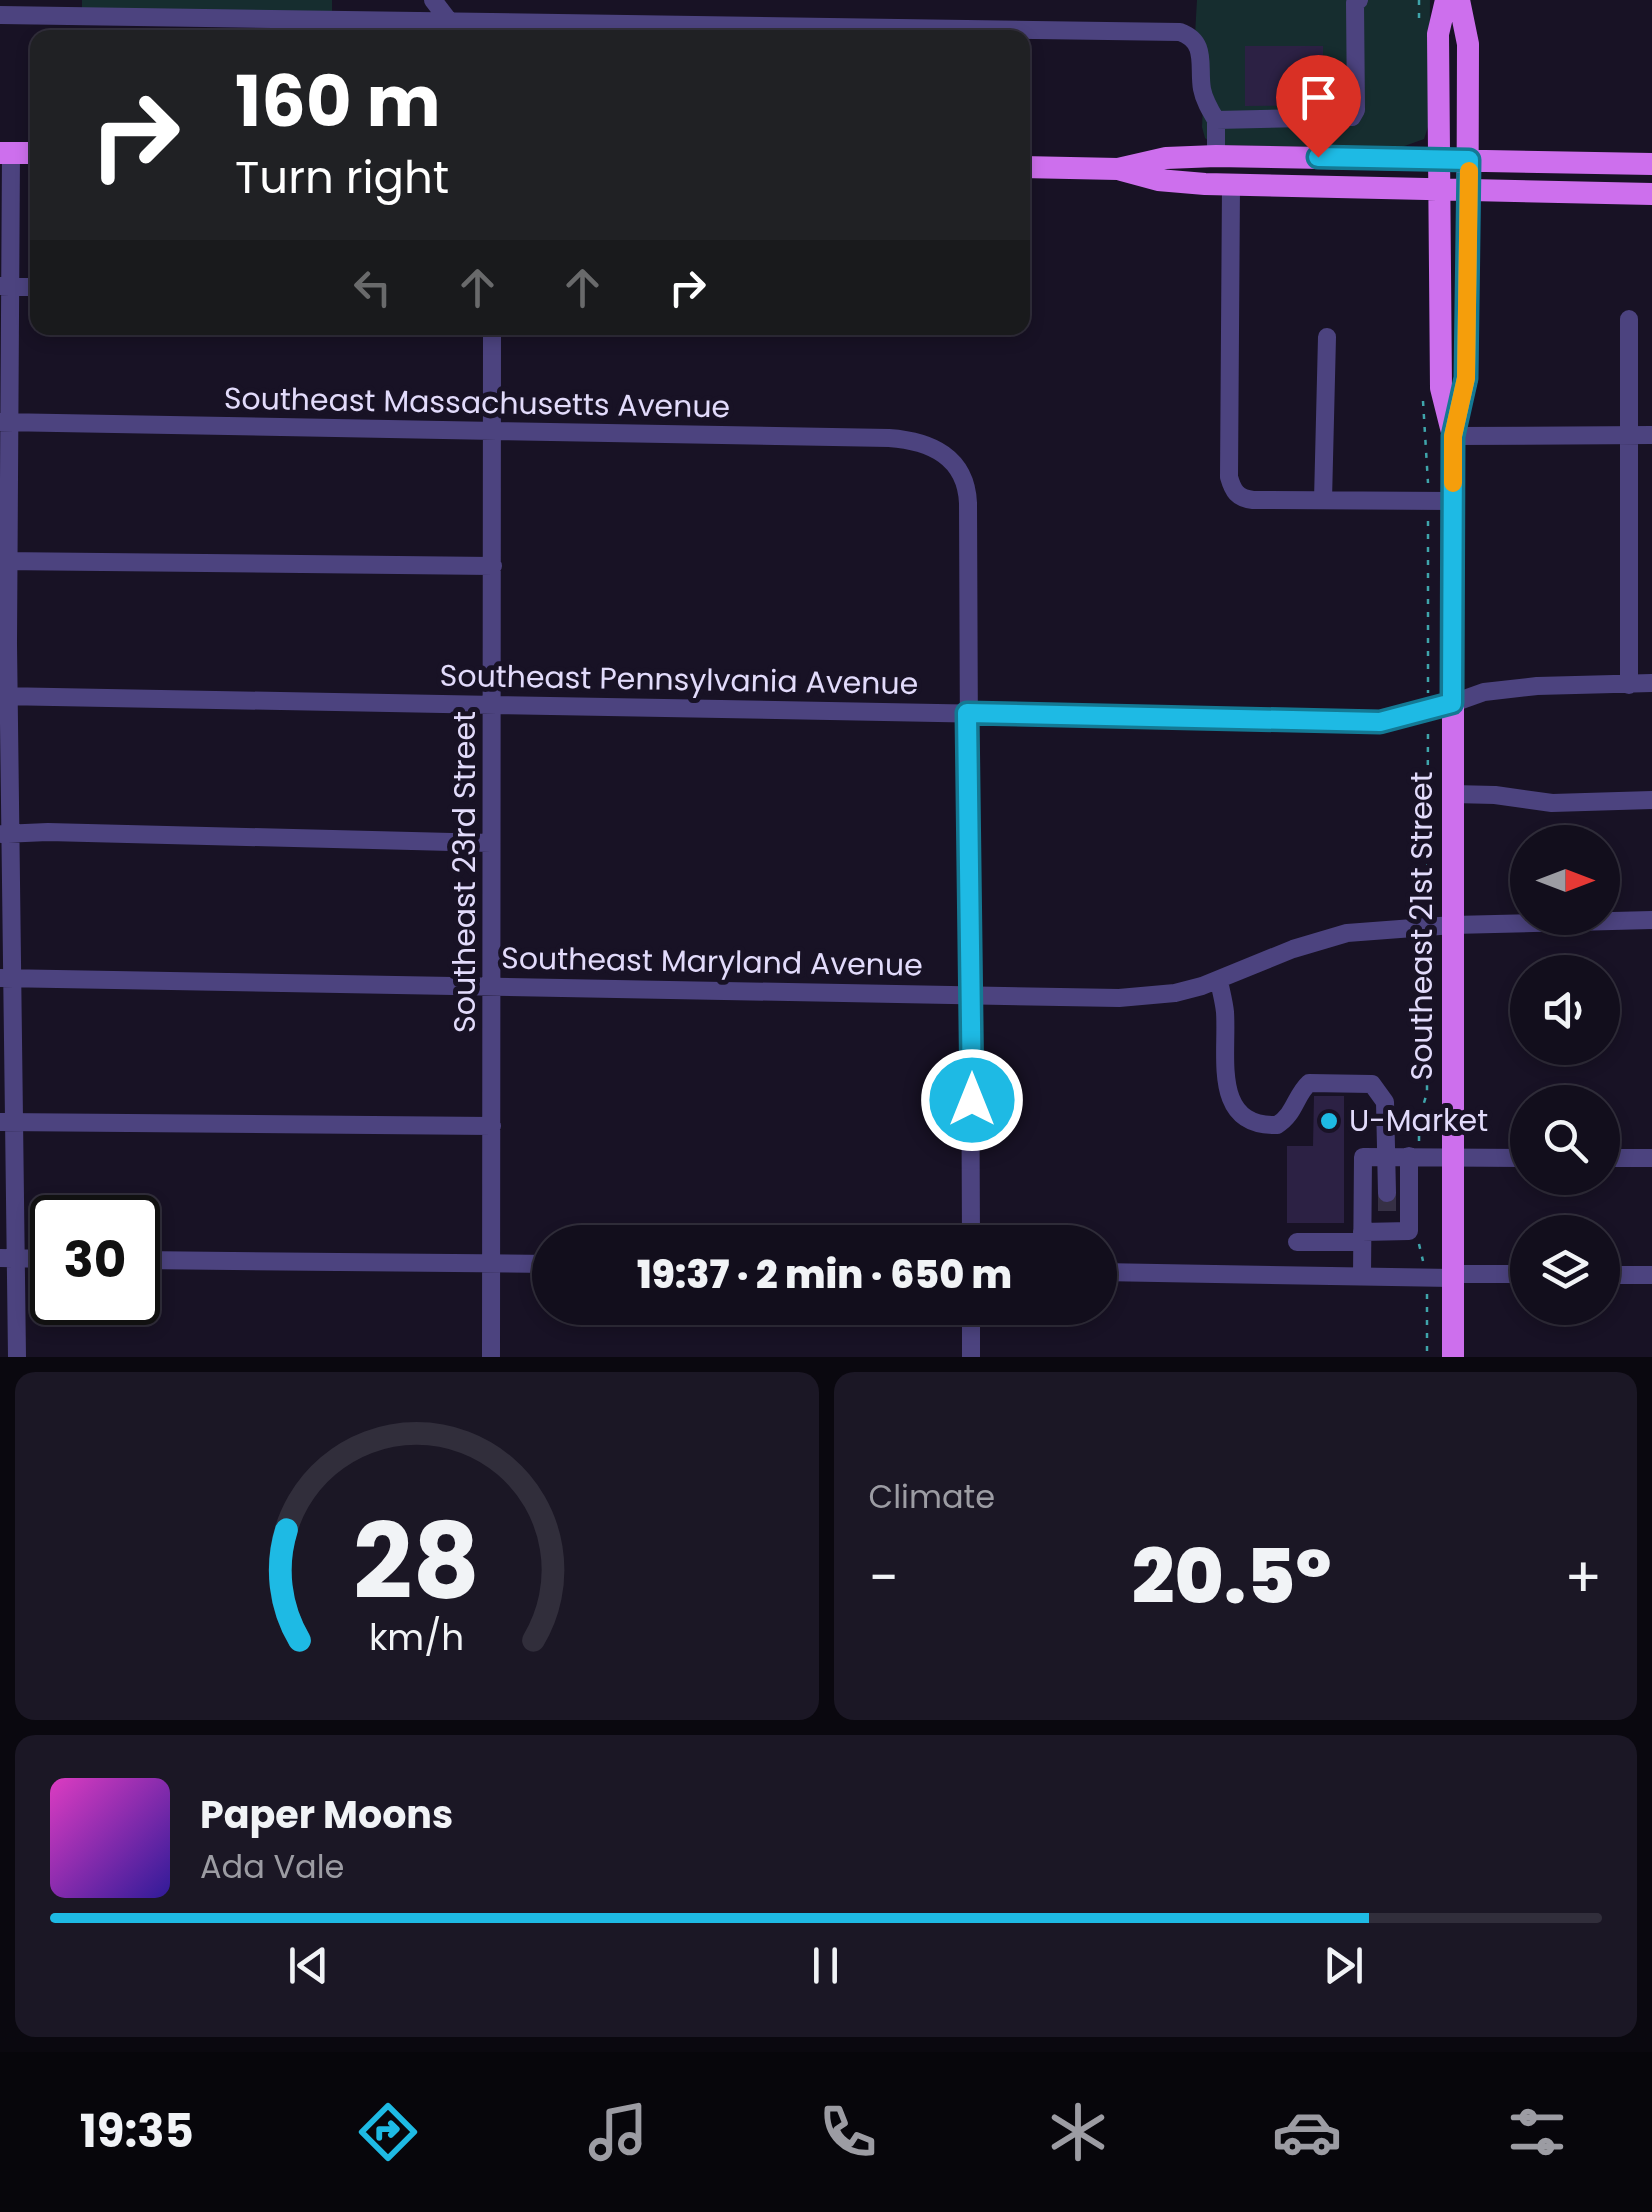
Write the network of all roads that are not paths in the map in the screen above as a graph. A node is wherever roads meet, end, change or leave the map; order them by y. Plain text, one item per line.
1 (434, 0) edge
2 (1359, 0) edge
3 (1446, 0) edge
4 (1459, 0) edge
5 (0, 15) edge
6 (449, 20) junction
7 (456, 30) edge
8 (1216, 120) junction
9 (6, 153) edge
10 (1216, 156) junction
11 (1438, 159) junction
12 (1469, 160) junction
13 (1652, 164) edge
14 (1030, 168) edge
15 (1118, 169) junction
16 (1231, 185) junction
17 (1438, 189) junction
18 (1469, 190) junction
19 (1652, 194) edge
20 (5, 286) edge
21 (30, 287) edge
22 (1629, 319) dead end
23 (492, 335) edge
24 (1327, 337) dead end
25 (4, 422) edge
26 (492, 430) junction
27 (1631, 435) junction
28 (1652, 435) edge
29 (1453, 436) junction
30 (1323, 500) junction
31 (1453, 500) junction
32 (4, 561) edge
33 (492, 566) junction
34 (1652, 683) edge
35 (1630, 685) junction
36 (4, 696) edge
37 (492, 703) junction
38 (1452, 703) junction
39 (967, 713) junction
40 (1453, 794) junction
41 (1652, 800) edge
42 (6, 834) edge
43 (491, 843) junction
44 (1652, 920) edge
45 (1453, 925) junction
46 (7, 978) edge
47 (1219, 980) junction
48 (492, 986) junction
49 (972, 994) junction
50 (8, 1122) edge
51 (492, 1126) junction
52 (1414, 1156) junction
53 (1388, 1157) junction
54 (1452, 1158) junction
55 (1510, 1158) edge
56 (1620, 1158) edge
57 (1652, 1158) edge
58 (972, 1225) edge
59 (1387, 1232) junction
60 (1362, 1237) junction
61 (1297, 1242) dead end
62 (8, 1258) edge
63 (160, 1260) edge
64 (493, 1264) junction
65 (532, 1264) edge
66 (1117, 1272) edge
67 (1510, 1274) edge
68 (1620, 1275) edge
69 (1652, 1275) edge
70 (1362, 1276) junction
71 (1452, 1276) junction
72 (971, 1325) edge
73 (17, 1357) edge
74 (491, 1357) edge
75 (971, 1357) edge
76 (1453, 1357) edge

1 - 6 street
2 - 8 street
3 - 11 main road, Southeast 21st Street
4 - 12 main road, Southeast 21st Street
5 - 6 street
6 - 7 street
6 - 8 street
8 - 10 street
9 - 20 street
10 - 11 main road
10 - 15 main road
11 - 12 main road
11 - 17 main road, Southeast 21st Street
12 - 13 main road
12 - 18 main road, Southeast 21st Street
14 - 15 main road
15 - 16 main road
16 - 17 main road
16 - 30 street
17 - 18 main road
17 - 29 main road, Southeast 21st Street
18 - 19 main road
18 - 29 main road, Southeast 21st Street
20 - 21 street
20 - 25 street
22 - 27 street
23 - 26 street, Southeast 23rd Street
24 - 30 street
25 - 26 street, Southeast Massachusetts Avenue
25 - 32 street
26 - 33 street, Southeast 23rd Street
26 - 39 street, Southeast Massachusetts Avenue
27 - 28 street
27 - 29 street
27 - 35 street
29 - 31 main road, Southeast 21st Street
30 - 31 street
31 - 38 main road, Southeast 21st Street
32 - 33 street
32 - 36 street
33 - 37 street, Southeast 23rd Street
34 - 35 street, Southeast Pennsylvania Avenue
35 - 38 street, Southeast Pennsylvania Avenue
36 - 37 street, Southeast Pennsylvania Avenue
36 - 42 street
37 - 39 street, Southeast Pennsylvania Avenue
37 - 43 street, Southeast 23rd Street
38 - 39 street, Southeast Pennsylvania Avenue
38 - 40 main road, Southeast 21st Street
39 - 49 street
40 - 41 street
40 - 45 main road, Southeast 21st Street
42 - 43 street
42 - 46 street
43 - 48 street, Southeast 23rd Street
44 - 45 street, Southeast Maryland Avenue
45 - 47 street, Southeast Maryland Avenue
45 - 54 main road, Southeast 21st Street
46 - 48 street, Southeast Maryland Avenue
46 - 50 street
47 - 49 street, Southeast Maryland Avenue
47 - 53 street
48 - 49 street, Southeast Maryland Avenue
48 - 51 street, Southeast 23rd Street
49 - 58 street
50 - 51 street
50 - 62 street
51 - 64 street, Southeast 23rd Street
52 - 53 street
52 - 54 street
52 - 59 street
53 - 59 street
53 - 60 street
54 - 55 street
54 - 71 main road, Southeast 21st Street
56 - 57 street
59 - 60 street
60 - 61 street
60 - 70 street
62 - 73 street
63 - 64 street
64 - 65 street
64 - 74 street, Southeast 23rd Street
66 - 70 street
67 - 71 street
68 - 69 street
70 - 71 street
71 - 76 main road, Southeast 21st Street
72 - 75 street

